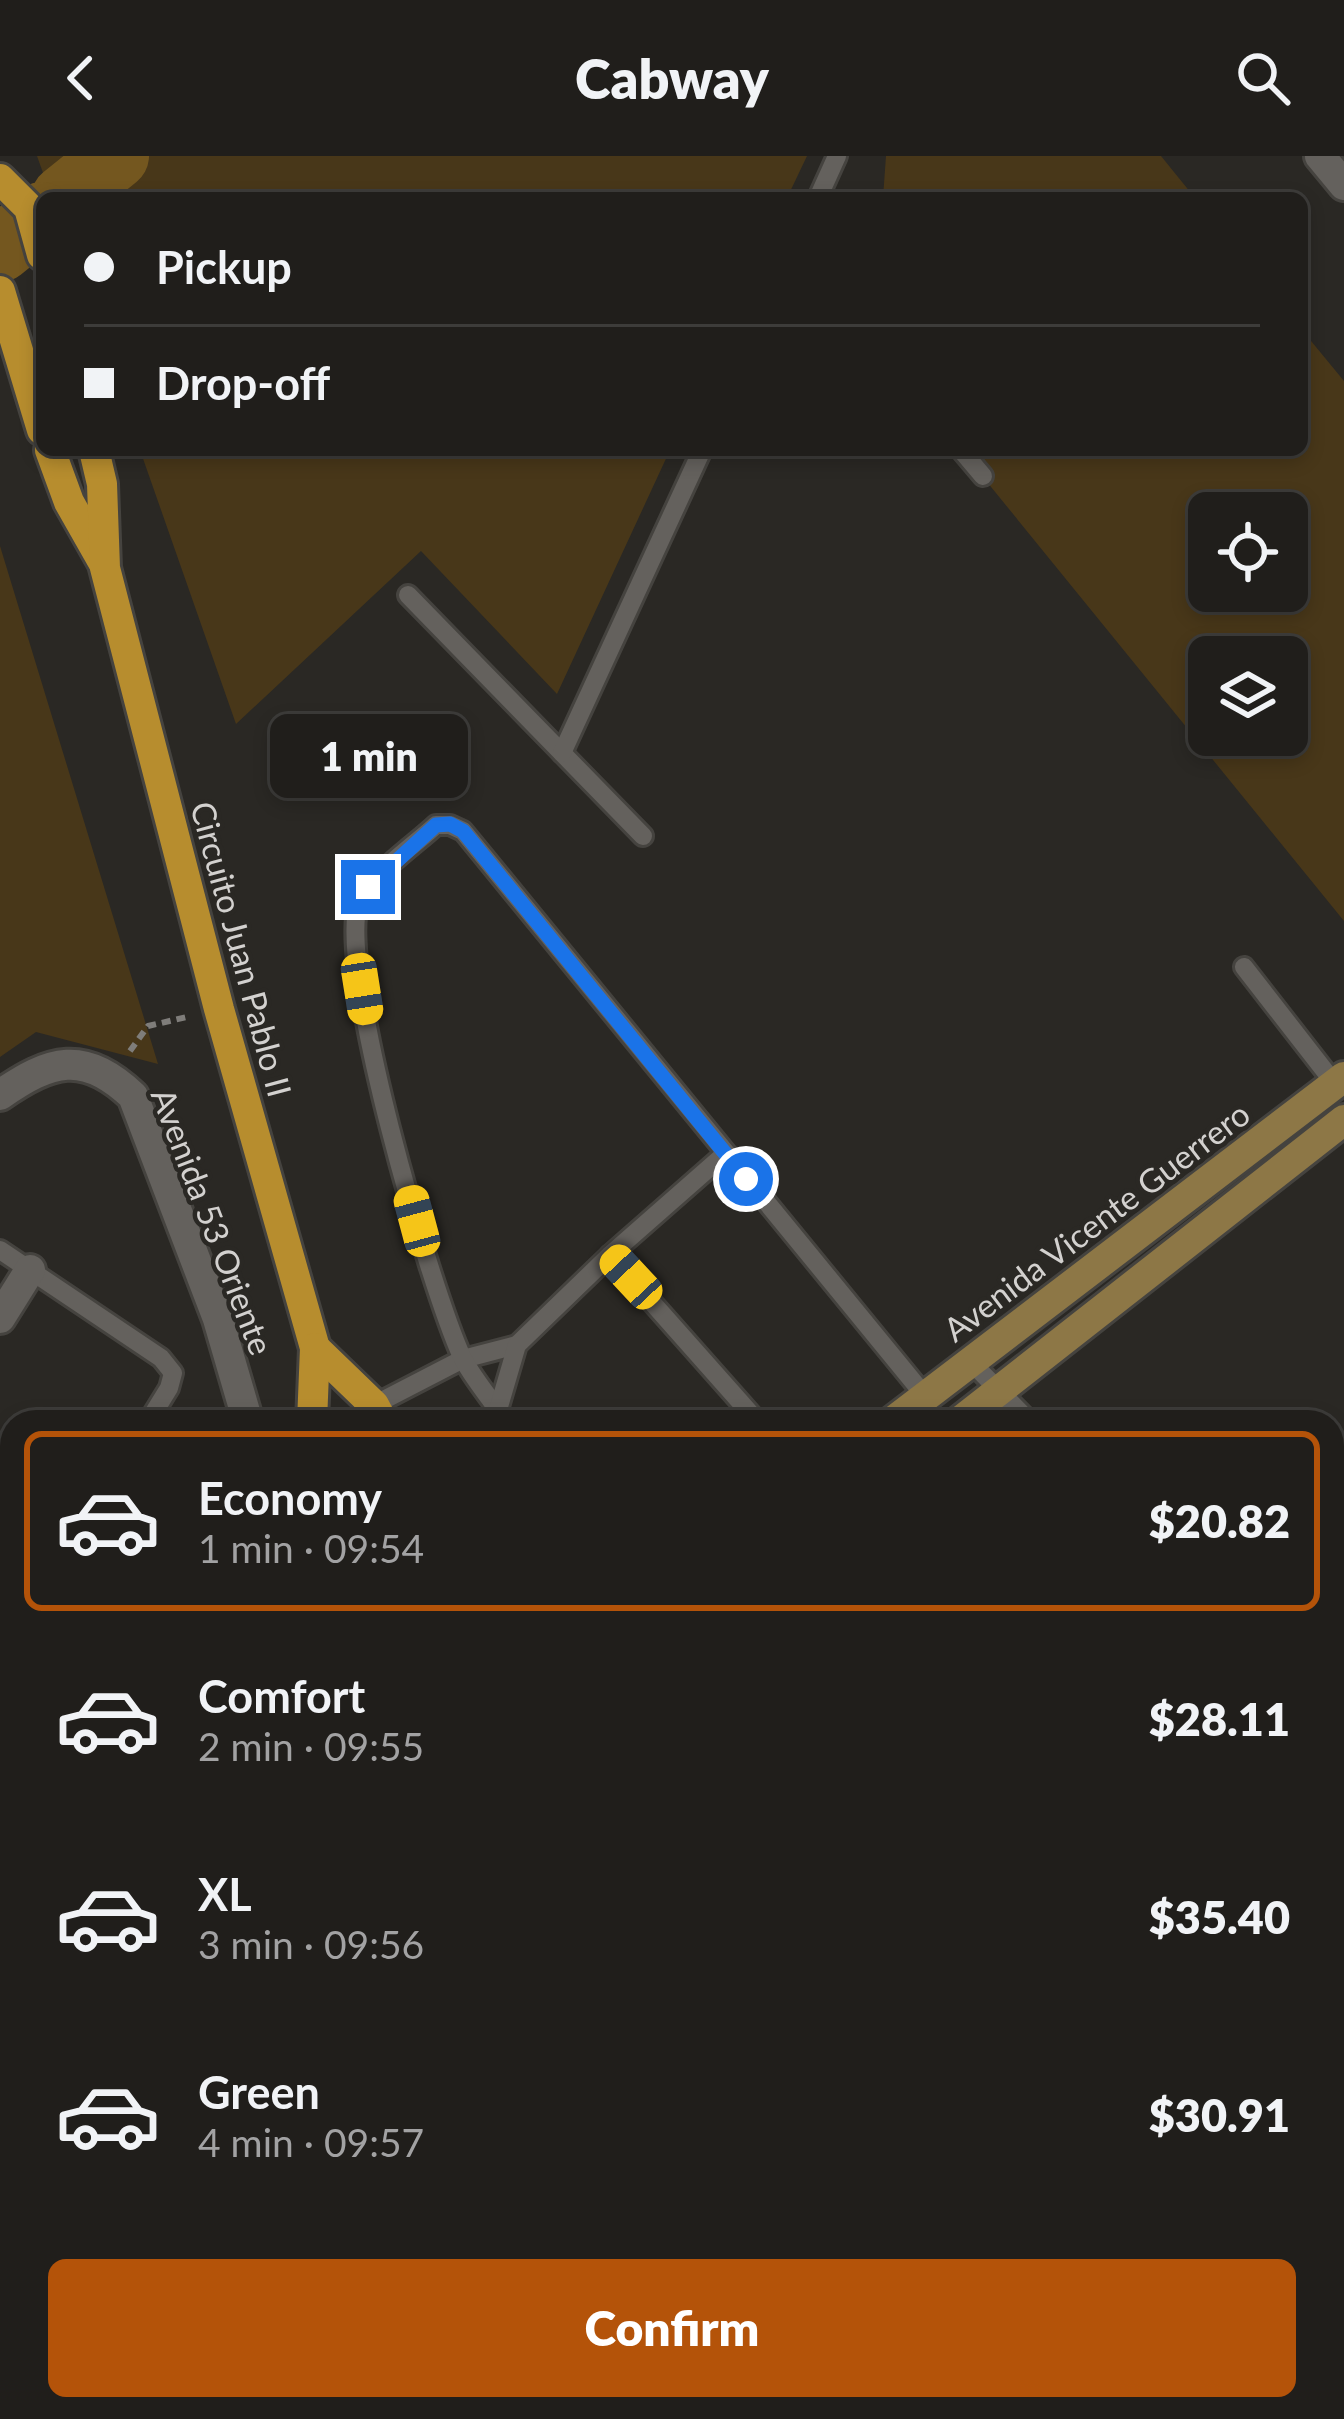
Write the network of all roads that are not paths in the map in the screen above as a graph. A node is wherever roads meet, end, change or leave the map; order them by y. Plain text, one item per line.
1 (837, 156) edge
2 (1320, 156) edge
3 (0, 179) edge
4 (1344, 185) edge
5 (821, 192) edge
6 (36, 233) edge
7 (0, 291) edge
8 (36, 414) edge
9 (52, 456) edge
10 (95, 456) edge
11 (699, 456) edge
12 (966, 456) edge
13 (982, 476) dead end
14 (105, 568) junction
15 (408, 595) dead end
16 (562, 753) junction
17 (643, 836) dead end
18 (1244, 967) dead end
19 (1339, 1080) edge
20 (0, 1095) edge
21 (1344, 1120) edge
22 (725, 1154) junction
23 (0, 1250) edge
24 (610, 1255) junction
25 (30, 1270) junction
26 (0, 1318) edge
27 (517, 1346) junction
28 (315, 1348) junction
29 (463, 1359) junction
30 (971, 1361) junction
31 (1000, 1390) junction
32 (925, 1396) junction
33 (155, 1410) edge
34 (245, 1410) edge
35 (312, 1410) edge
36 (375, 1410) edge
37 (383, 1410) edge
38 (489, 1410) edge
39 (494, 1410) edge
40 (748, 1410) edge
41 (907, 1410) edge
42 (974, 1410) edge
43 (1019, 1410) edge

1 - 5 lane
2 - 4 street
3 - 6 main road
7 - 8 main road
9 - 14 main road, Circuito Juan Pablo II
10 - 14 main road, Circuito Juan Pablo II
11 - 16 lane
12 - 13 lane
14 - 28 main road, Circuito Juan Pablo II
15 - 16 lane
16 - 17 lane
18 - 19 lane
19 - 30 main road, Avenida Vicente Guerrero
20 - 34 street, Avenida 53 Oriente
21 - 31 main road
22 - 24 lane
22 - 29 lane
22 - 32 lane
23 - 25 lane
24 - 27 lane
24 - 40 lane
25 - 26 street
25 - 33 lane
27 - 29 lane
27 - 39 lane
28 - 35 main road, Circuito Juan Pablo II
28 - 36 main road
29 - 37 lane
29 - 38 lane
30 - 31 lane
30 - 32 main road, Avenida Vicente Guerrero
31 - 42 main road
31 - 43 lane
32 - 41 main road, Avenida Vicente Guerrero

